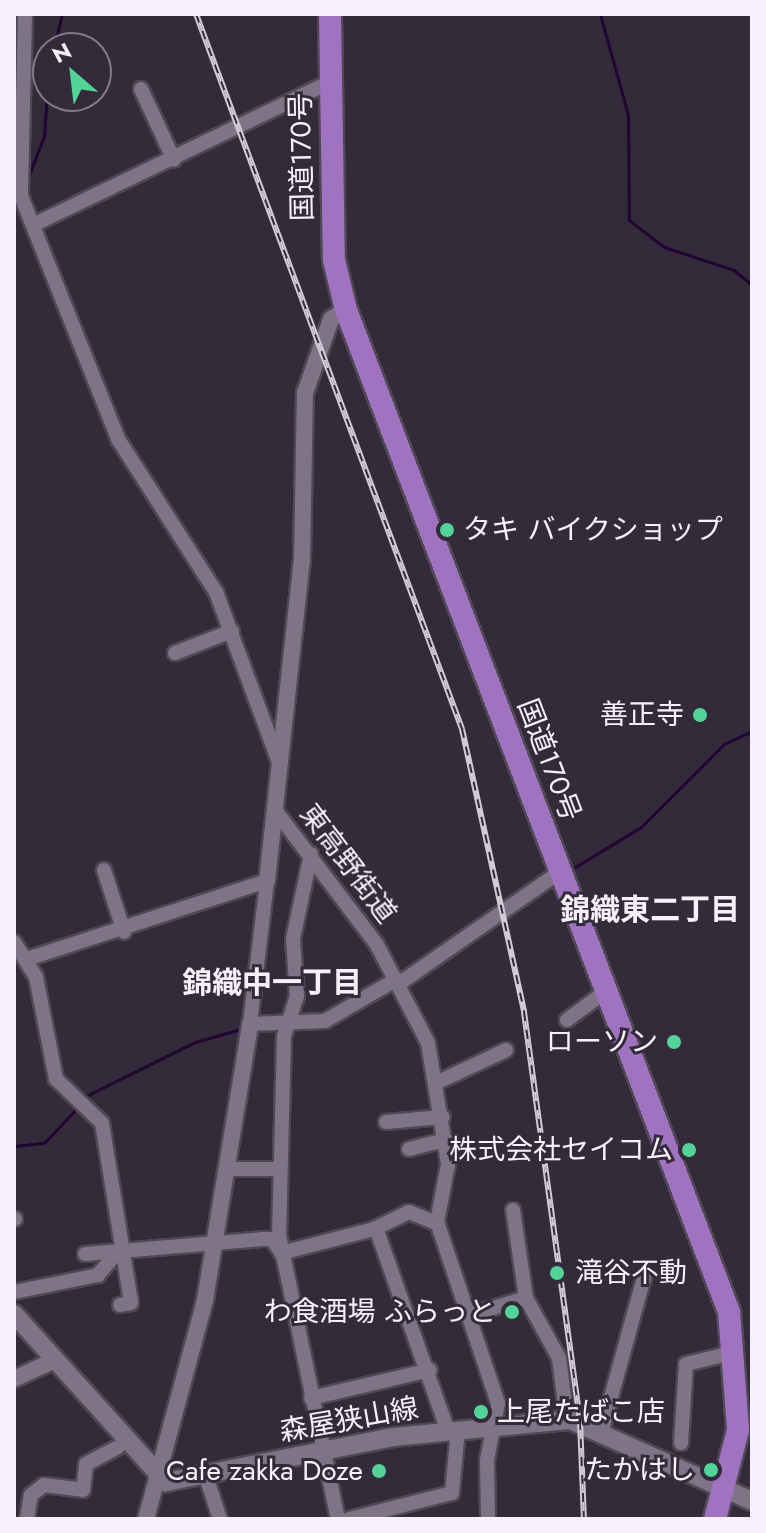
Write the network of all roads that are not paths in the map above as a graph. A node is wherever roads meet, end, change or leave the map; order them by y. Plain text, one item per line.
1 (25, 14) edge
2 (330, 14) edge
3 (330, 82) junction
4 (141, 89) dead end
5 (20, 90) junction
6 (14, 109) edge
7 (174, 160) junction
8 (33, 225) junction
9 (346, 310) junction
10 (232, 631) junction
11 (175, 653) dead end
12 (280, 765) junction
13 (275, 810) junction
14 (311, 854) junction
15 (104, 870) dead end
16 (560, 872) junction
17 (267, 881) junction
18 (124, 932) junction
19 (14, 942) edge
20 (27, 959) junction
21 (399, 981) junction
22 (606, 991) junction
23 (288, 1018) junction
24 (567, 1020) dead end
25 (250, 1024) junction
26 (506, 1050) dead end
27 (438, 1082) junction
28 (443, 1117) junction
29 (386, 1122) dead end
30 (446, 1140) junction
31 (409, 1149) dead end
32 (228, 1169) junction
33 (280, 1169) junction
34 (513, 1210) dead end
35 (438, 1224) junction
36 (376, 1228) junction
37 (214, 1246) junction
38 (119, 1250) junction
39 (281, 1253) junction
40 (85, 1254) dead end
41 (644, 1278) dead end
42 (14, 1292) edge
43 (526, 1298) junction
44 (130, 1303) dead end
45 (14, 1314) edge
46 (467, 1316) junction
47 (736, 1352) junction
48 (55, 1360) junction
49 (430, 1370) junction
50 (14, 1379) edge
51 (311, 1398) junction
52 (567, 1420) junction
53 (496, 1426) junction
54 (453, 1430) junction
55 (602, 1430) junction
56 (681, 1443) dead end
57 (118, 1447) dead end
58 (323, 1452) junction
59 (154, 1472) junction
60 (206, 1476) junction
61 (726, 1490) junction
62 (750, 1500) edge
63 (27, 1519) edge
64 (146, 1519) edge
65 (220, 1519) edge
66 (338, 1519) edge
67 (349, 1519) edge
68 (488, 1519) edge
69 (715, 1519) edge

1 - 5 street
2 - 3 highway, 国道170号
3 - 7 street
3 - 9 highway, 国道170号
4 - 7 street
5 - 6 street
5 - 8 street, 東高野街道
7 - 8 street
8 - 10 street, 東高野街道
9 - 12 street
9 - 16 highway, 国道170号
10 - 11 street
10 - 12 street, 東高野街道
12 - 13 street, 東高野街道
13 - 14 street, 東高野街道
13 - 17 street
14 - 21 street, 東高野街道
14 - 23 street
15 - 18 street
16 - 21 street
16 - 22 highway, 国道170号
17 - 18 street
17 - 25 street
18 - 20 street
19 - 20 street
20 - 38 street
21 - 23 street
21 - 27 street, 東高野街道
22 - 24 street
22 - 47 highway, 国道170号
23 - 25 street
23 - 33 street
25 - 32 street
26 - 27 street
27 - 28 street, 東高野街道
28 - 29 street
28 - 30 street, 東高野街道
30 - 31 street
30 - 35 street, 東高野街道
32 - 33 street
32 - 37 street
33 - 39 street
34 - 43 street
35 - 36 street
35 - 46 street, 東高野街道
36 - 39 street
36 - 49 street
37 - 38 street
37 - 39 street
37 - 59 street
38 - 40 street
38 - 42 street
38 - 44 street
39 - 51 street
41 - 55 street
43 - 46 street
43 - 52 street
45 - 48 main road
46 - 53 street, 東高野街道
47 - 56 street
47 - 61 highway, 国道170号
48 - 50 street
48 - 59 main road
49 - 51 street
49 - 54 street
51 - 58 street
52 - 53 main road, 森屋狭山線
52 - 55 main road, 森屋狭山線
53 - 54 main road, 森屋狭山線
53 - 68 street, 東高野街道
54 - 58 main road, 森屋狭山線
54 - 67 street
55 - 61 main road, 森屋狭山線
57 - 63 street
58 - 60 main road, 森屋狭山線
58 - 66 street
59 - 60 main road, 森屋狭山線
59 - 64 street
60 - 65 street
61 - 62 main road, 森屋狭山線
61 - 69 highway, 国道170号

